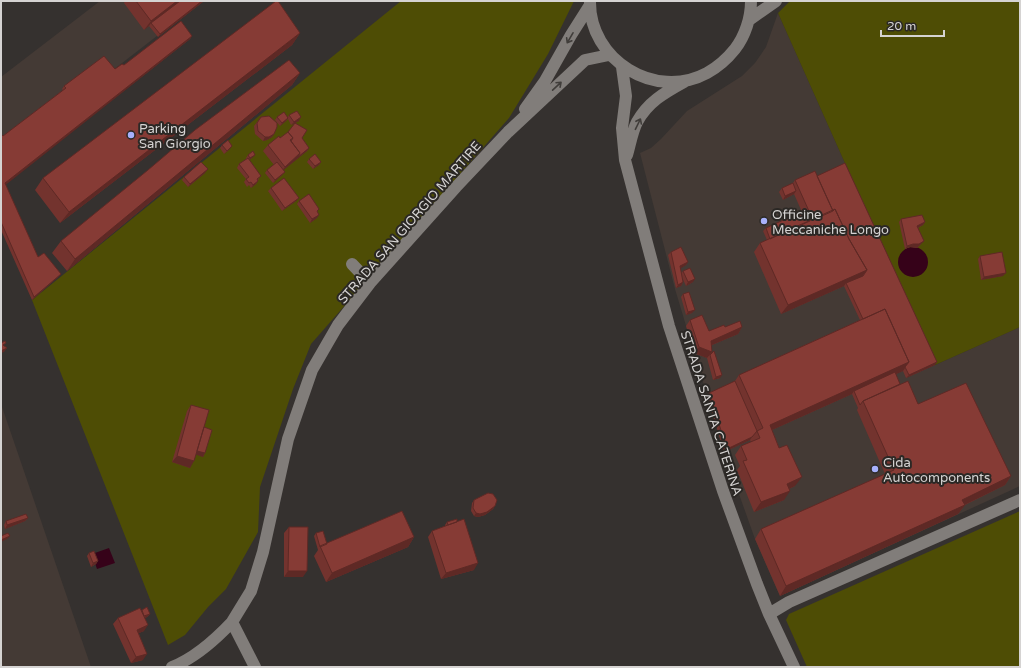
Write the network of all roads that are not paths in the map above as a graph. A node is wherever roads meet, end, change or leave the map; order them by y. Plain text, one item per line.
1 (751, 1) edge
2 (776, 1) edge
3 (590, 3) edge
4 (749, 20) junction
5 (609, 55) junction
6 (622, 67) junction
7 (685, 81) junction
8 (508, 132) junction
9 (625, 160) junction
10 (352, 264) dead end
11 (370, 283) junction
12 (1020, 500) edge
13 (769, 614) junction
14 (232, 622) junction
15 (172, 667) edge
16 (255, 667) edge
17 (794, 667) edge

1 - 4 street
2 - 4 street
3 - 5 street
3 -> 8 street, STRADA SAN GIORGIO MARTIRE
4 - 7 street
5 - 6 street
8 -> 5 street, STRADA SAN GIORGIO MARTIRE
6 - 7 street
6 - 9 street, STRADA SANTA CATERINA
9 -> 7 street
8 - 11 street, STRADA SAN GIORGIO MARTIRE
9 - 13 street, STRADA SANTA CATERINA
10 - 11 street
11 - 14 street, STRADA SAN GIORGIO MARTIRE
12 - 13 street
13 - 17 street, STRADA SANTA CATERINA
14 - 15 street, STRADA SAN GIORGIO MARTIRE
14 - 16 street

